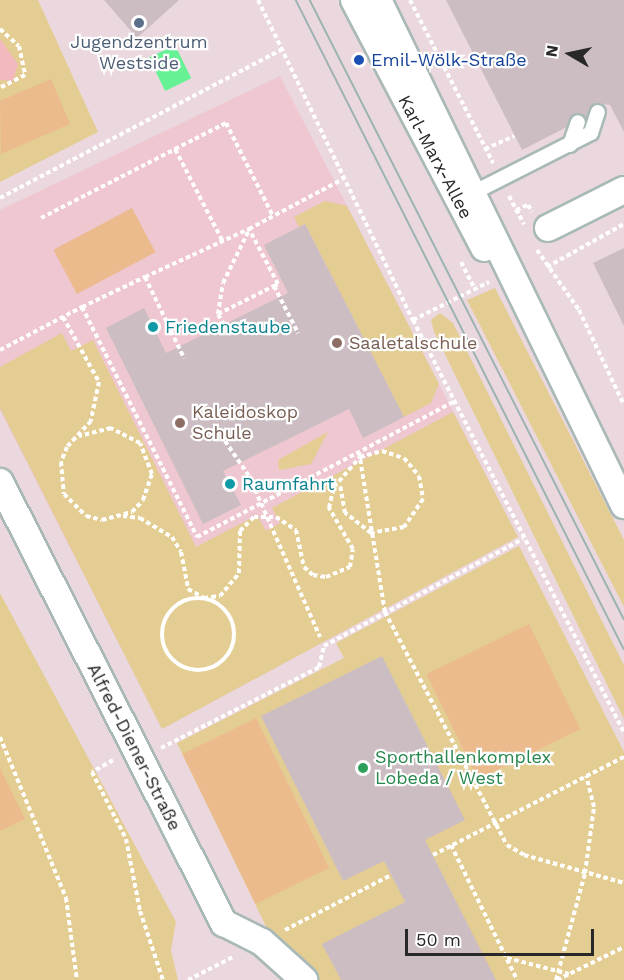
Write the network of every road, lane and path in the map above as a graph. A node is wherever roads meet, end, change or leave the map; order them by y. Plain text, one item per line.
1 (258, 0) edge
2 (354, 0) edge
3 (378, 0) edge
4 (410, 0) edge
5 (0, 29) edge
6 (281, 50) junction
7 (0, 88) edge
8 (598, 111) dead end
9 (578, 122) dead end
10 (514, 136) dead end
11 (570, 146) junction
12 (175, 149) junction
13 (485, 149) junction
14 (343, 179) junction
15 (502, 181) junction
16 (624, 190) edge
17 (466, 196) junction
18 (0, 198) edge
19 (273, 216) junction
20 (41, 218) dead end
21 (624, 224) edge
22 (249, 229) junction
23 (535, 232) junction
24 (222, 240) junction
25 (547, 267) junction
26 (500, 276) junction
27 (145, 277) junction
28 (274, 286) junction
29 (82, 307) junction
30 (524, 309) junction
31 (218, 314) junction
32 (63, 317) junction
33 (413, 320) junction
34 (224, 325) dead end
35 (298, 333) dead end
36 (0, 350) edge
37 (184, 358) dead end
38 (454, 401) junction
39 (624, 405) edge
40 (79, 436) junction
41 (225, 441) dead end
42 (359, 455) junction
43 (0, 482) edge
44 (340, 485) junction
45 (624, 505) edge
46 (260, 508) junction
47 (123, 516) junction
48 (263, 517) junction
49 (371, 533) junction
50 (523, 539) junction
51 (204, 598) junction
52 (385, 612) junction
53 (320, 637) dead end
54 (624, 733) edge
55 (0, 737) edge
56 (134, 748) junction
57 (624, 757) edge
58 (586, 776) junction
59 (494, 823) junction
60 (451, 845) junction
61 (433, 855) dead end
62 (585, 873) junction
63 (391, 875) dead end
64 (624, 883) edge
65 (293, 926) dead end
66 (624, 947) edge
67 (506, 958) junction
68 (212, 968) dead end
69 (559, 970) junction
70 (570, 974) junction
71 (77, 980) edge
72 (163, 980) edge
73 (188, 980) edge
74 (304, 980) edge
75 (517, 980) edge
76 (556, 980) edge

1 - 6 path
2 - 17 street, Karl-Marx-Allee
3 - 17 street, Karl-Marx-Allee
4 - 13 path
5 - 7 path
6 - 14 path
6 - 18 path
8 - 11 lane
9 - 11 lane
10 - 13 path
11 - 15 lane
12 - 19 path
12 - 20 path
12 - 24 path
13 - 15 path
14 - 19 path
14 - 33 path
15 - 17 lane
15 - 23 path
16 - 23 street
17 - 26 street, Karl-Marx-Allee
17 - 30 street, Karl-Marx-Allee
19 - 22 path
21 - 25 path
22 - 24 path
22 - 28 path
22 - 31 path
23 - 25 path
24 - 27 path
25 - 39 path
26 - 30 street, Karl-Marx-Allee
26 - 33 path
27 - 29 path
27 - 37 path
28 - 31 path
28 - 35 path
29 - 32 path
29 - 46 path
30 - 45 street, Karl-Marx-Allee
31 - 34 path
32 - 36 path
32 - 40 path
33 - 38 path
38 - 42 path
38 - 50 path
40 - 47 path
40 - 47 path
41 - 46 path
42 - 44 path
42 - 46 path
42 - 49 path
42 - 49 path
43 - 56 street, Alfred-Diener-Straße
44 - 48 path
44 - 49 path
46 - 48 path
47 - 51 path
48 - 51 path
48 - 53 path
49 - 52 path
50 - 52 path
50 - 54 path
51 - 51 path
52 - 56 path
52 - 59 path
55 - 71 path
56 - 72 path
56 - 74 street, Alfred-Diener-Straße
57 - 58 path
58 - 59 path
58 - 62 path
59 - 60 path
59 - 62 path
60 - 61 path
60 - 67 path
62 - 64 path
62 - 69 path
63 - 65 path
66 - 70 path
67 - 69 path
67 - 75 path
68 - 73 path
69 - 70 path
69 - 76 path
70 - 76 path

